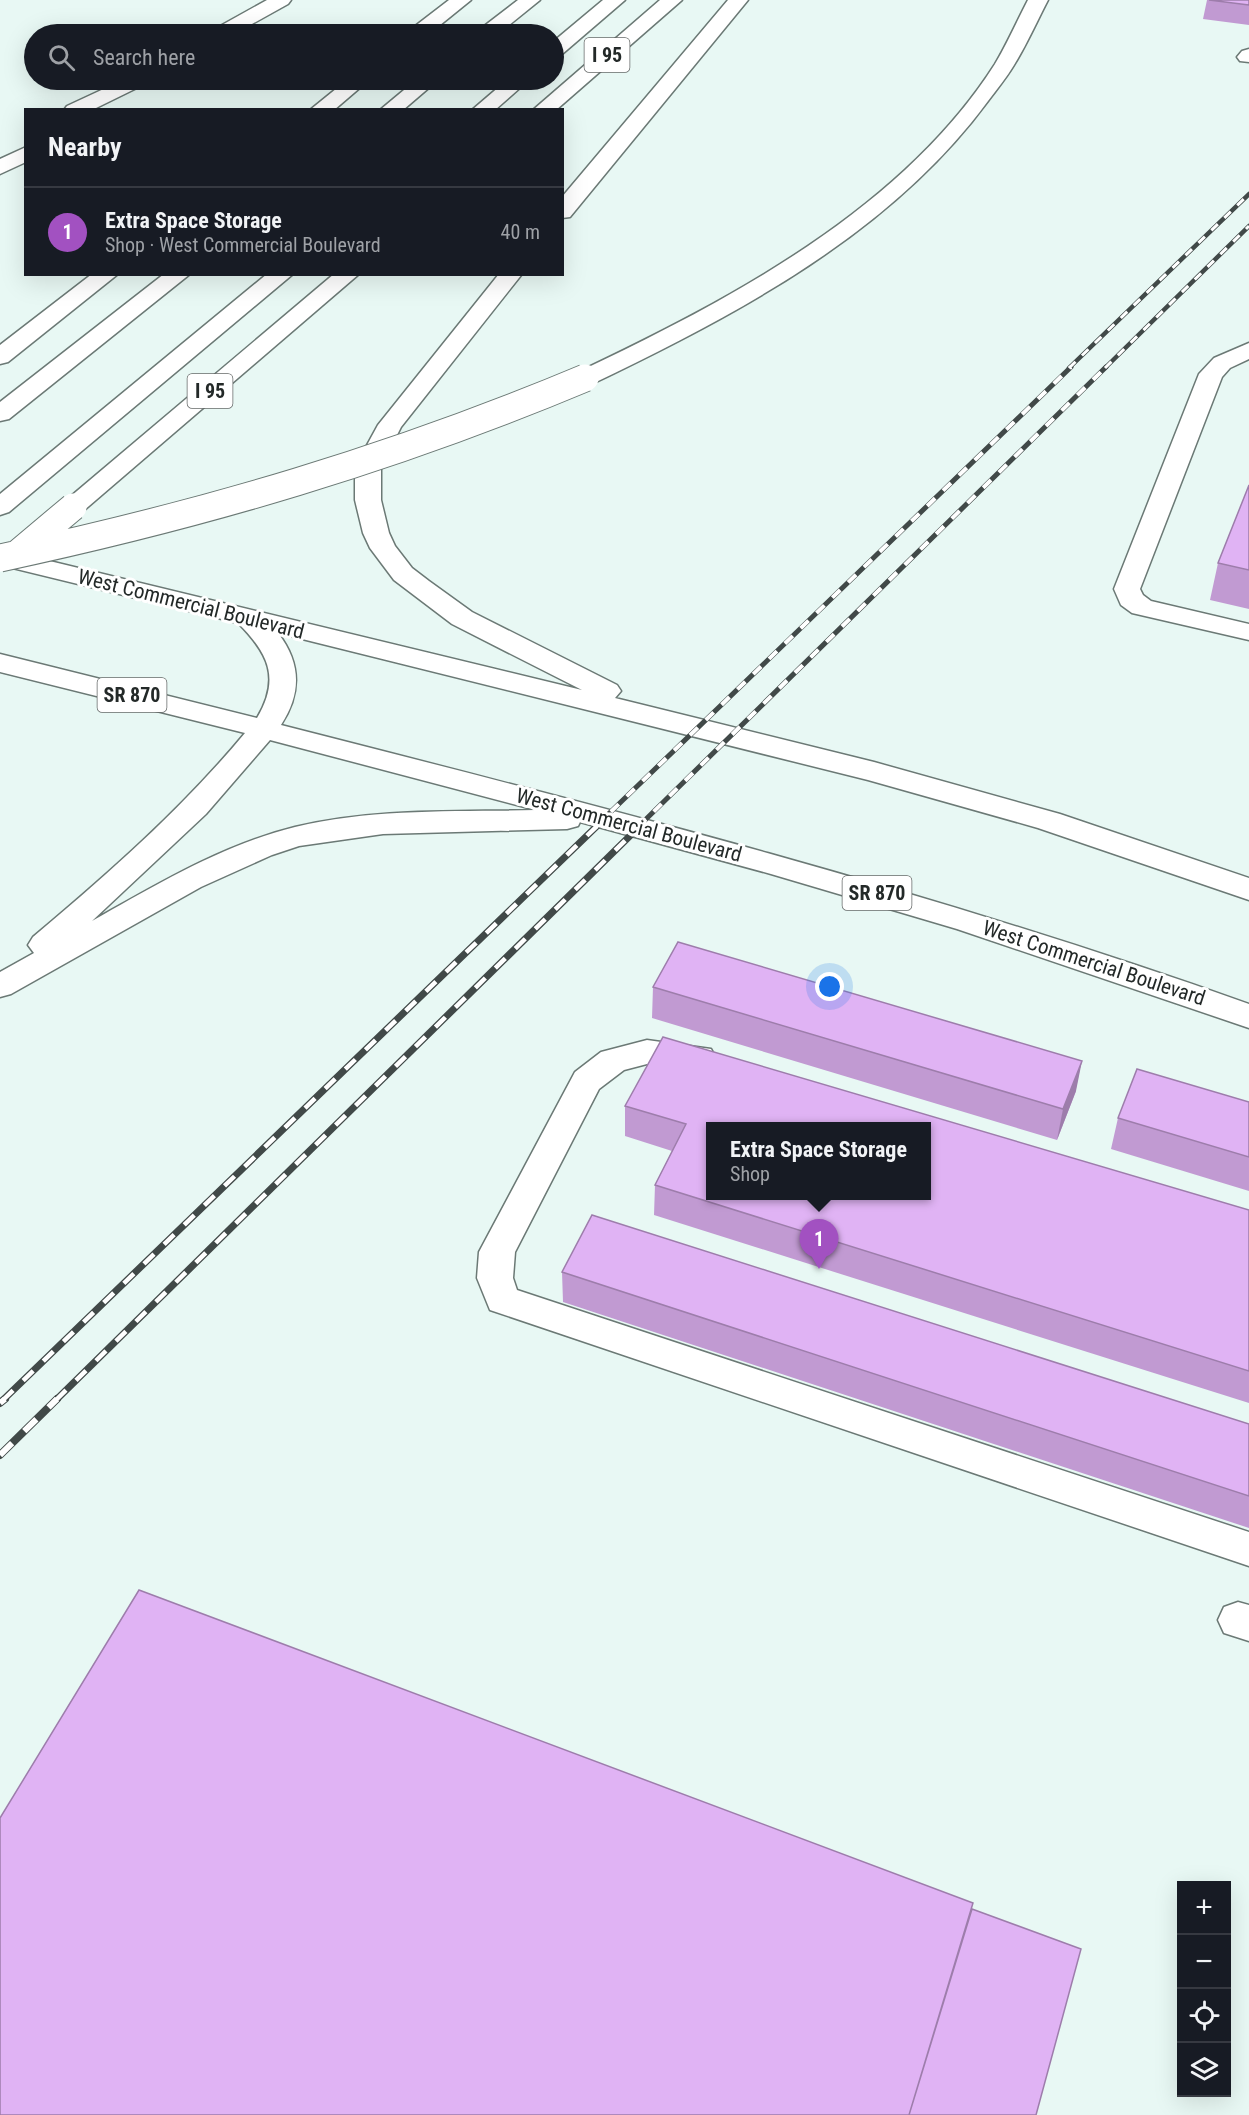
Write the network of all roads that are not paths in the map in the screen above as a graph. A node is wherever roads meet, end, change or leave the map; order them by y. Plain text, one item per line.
1 (281, 0) edge
2 (461, 0) edge
3 (530, 0) edge
4 (615, 0) edge
5 (672, 0) edge
6 (738, 0) edge
7 (1038, 0) edge
8 (238, 24) edge
9 (430, 24) edge
10 (499, 24) edge
11 (564, 43) edge
12 (117, 90) edge
13 (124, 90) edge
14 (346, 90) edge
15 (416, 90) edge
16 (507, 90) edge
17 (78, 108) edge
18 (96, 108) edge
19 (323, 108) edge
20 (393, 108) edge
21 (484, 108) edge
22 (545, 108) edge
23 (24, 154) edge
24 (0, 168) edge
25 (564, 210) edge
26 (104, 276) edge
27 (176, 276) edge
28 (280, 276) edge
29 (346, 276) edge
30 (509, 276) edge
31 (1249, 350) edge
32 (0, 357) edge
33 (0, 414) edge
34 (9, 500) edge
35 (0, 558) edge
36 (0, 568) edge
37 (248, 618) junction
38 (1249, 632) edge
39 (0, 663) edge
40 (663, 719) junction
41 (264, 730) junction
42 (605, 818) junction
43 (1249, 889) edge
44 (0, 985) edge
45 (1249, 1016) edge
46 (724, 1065) edge
47 (1249, 1550) edge

1 - 8 main road
2 - 9 main road
3 - 10 main road
4 - 11 main road
5 - 22 main road, I 95
6 - 25 main road
7 - 35 main road, bridge
12 - 17 main road
13 - 18 main road
14 - 19 main road
15 - 20 main road
16 - 21 main road
23 - 24 main road
26 - 32 main road
27 - 33 main road
28 - 34 main road
29 - 36 main road, I 95, bridge
30 - 40 main road
31 - 38 main road
35 - 37 main road, West Commercial Boulevard
37 - 40 main road, West Commercial Boulevard
37 - 41 main road
39 - 41 main road, West Commercial Boulevard / SR 870
40 - 43 main road, West Commercial Boulevard
41 - 42 main road, West Commercial Boulevard / SR 870
41 - 44 main road
42 - 44 main road
42 - 45 main road, West Commercial Boulevard / SR 870
46 - 47 main road

